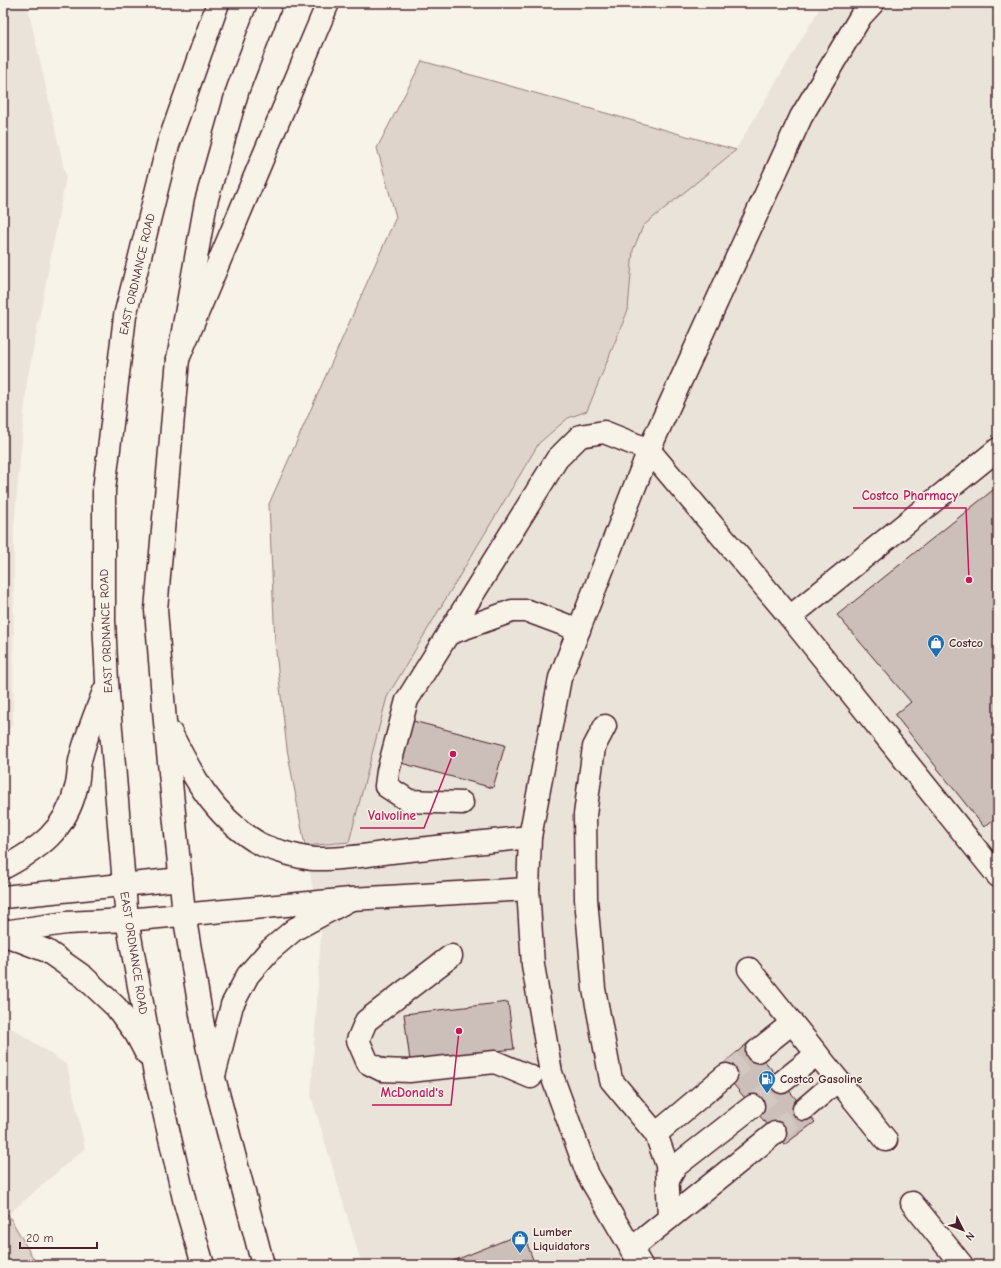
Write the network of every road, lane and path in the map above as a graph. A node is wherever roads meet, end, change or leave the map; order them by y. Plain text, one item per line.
1 (218, 3) edge
2 (271, 3) edge
3 (328, 3) edge
4 (873, 3) edge
5 (178, 359) junction
6 (998, 449) edge
7 (649, 450) junction
8 (790, 617) junction
9 (579, 630) junction
10 (448, 634) junction
11 (107, 682) junction
12 (165, 722) junction
13 (605, 726) dead end
14 (462, 803) dead end
15 (530, 837) junction
16 (3, 868) edge
17 (998, 876) edge
18 (180, 879) junction
19 (123, 885) junction
20 (528, 889) junction
21 (3, 897) edge
22 (351, 899) junction
23 (184, 914) junction
24 (126, 920) junction
25 (3, 933) edge
26 (451, 956) dead end
27 (749, 969) dead end
28 (792, 1022) junction
29 (757, 1051) tunnel mouth
30 (817, 1054) junction
31 (154, 1069) junction
32 (726, 1075) tunnel mouth
33 (531, 1077) dead end
34 (214, 1078) junction
35 (838, 1080) junction
36 (782, 1082) tunnel mouth
37 (753, 1106) tunnel mouth
38 (804, 1109) tunnel mouth
39 (775, 1133) tunnel mouth
40 (656, 1134) junction
41 (886, 1140) dead end
42 (668, 1180) junction
43 (912, 1203) dead end
44 (669, 1218) junction
45 (636, 1257) edge
46 (203, 1265) edge
47 (263, 1265) edge
48 (962, 1265) edge

1 - 11 main road, EAST ORDNANCE ROAD
2 - 5 main road
3 - 5 main road
4 - 7 main road
5 - 12 main road
6 - 8 main road
7 - 8 main road
7 - 9 main road
7 - 10 main road
8 - 17 main road
9 - 10 main road
9 - 15 main road
10 - 14 main road
11 - 16 main road
11 - 19 main road, EAST ORDNANCE ROAD
12 - 15 main road
12 - 18 main road
13 - 40 main road
15 - 20 main road
18 - 19 main road
18 - 23 main road
19 - 21 main road
19 - 24 main road, EAST ORDNANCE ROAD
20 - 22 main road
20 - 45 main road
22 - 23 main road
22 - 34 main road
23 - 24 main road
23 - 34 main road
24 - 25 main road
24 - 31 main road, EAST ORDNANCE ROAD
25 - 31 main road
26 - 33 main road
27 - 28 main road
28 - 29 main road
28 - 30 main road
30 - 35 main road
30 - 36 main road
31 - 46 main road, EAST ORDNANCE ROAD
32 - 40 main road
34 - 47 main road
35 - 38 main road
35 - 41 main road
37 - 42 main road
39 - 44 main road
40 - 42 main road
42 - 44 main road
43 - 48 main road
44 - 45 main road

